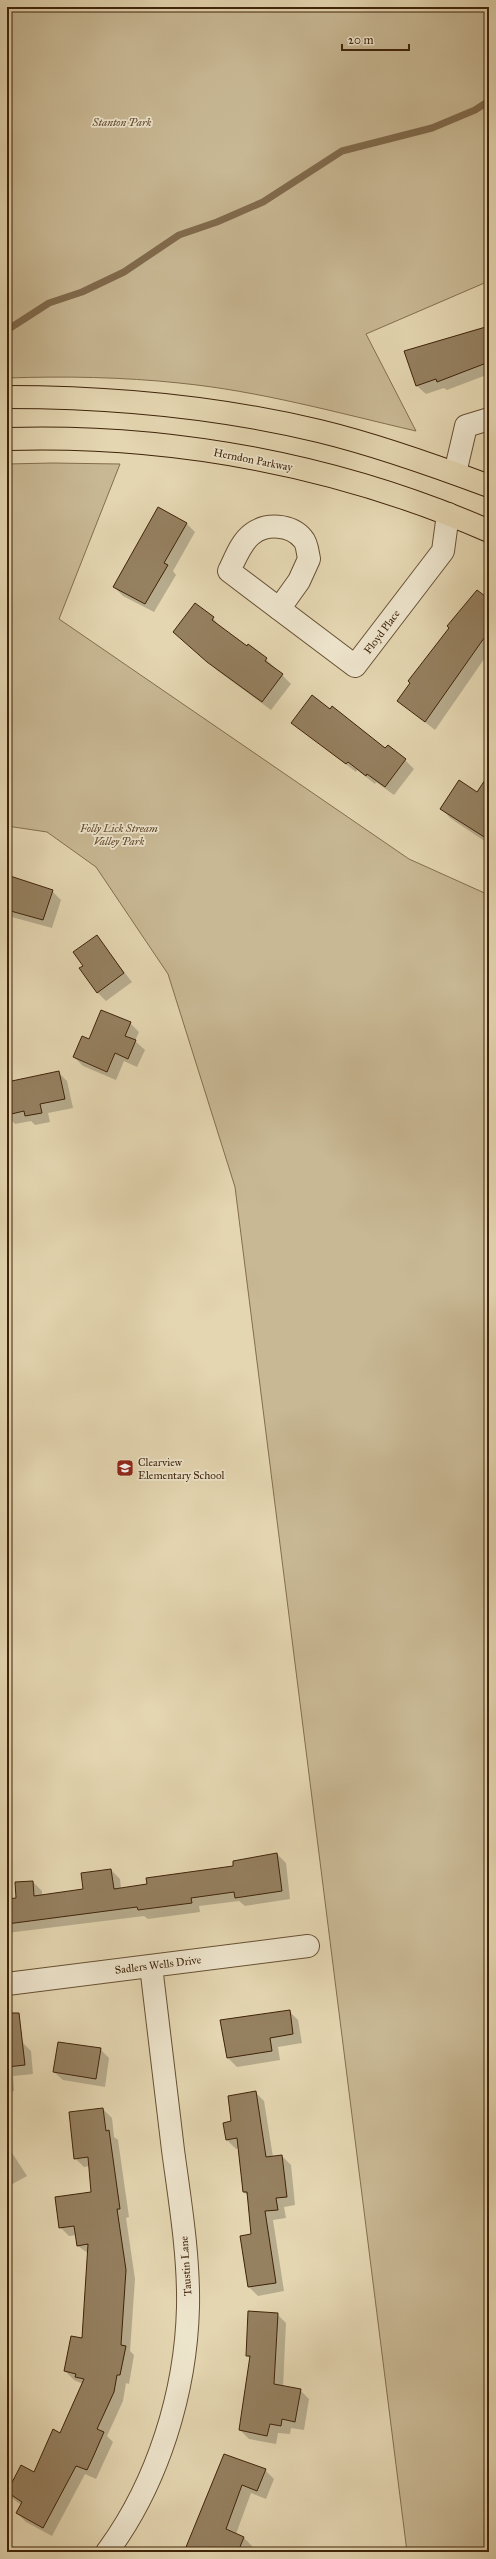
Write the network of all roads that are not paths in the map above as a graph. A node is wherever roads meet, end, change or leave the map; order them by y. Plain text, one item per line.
1 (7, 397) edge
2 (489, 419) edge
3 (7, 439) edge
4 (455, 473) junction
5 (489, 486) edge
6 (448, 514) junction
7 (489, 531) edge
8 (279, 609) dead end
9 (308, 1946) dead end
10 (151, 1966) junction
11 (7, 1984) edge
12 (107, 2552) edge

1 - 4 main road
2 - 4 street
3 - 6 main road, Herndon Parkway
4 - 5 main road
6 - 7 main road, Herndon Parkway
6 - 8 street, Floyd Place
9 - 10 street, Sadlers Wells Drive
10 - 11 street, Sadlers Wells Drive
10 - 12 street, Taustin Lane

